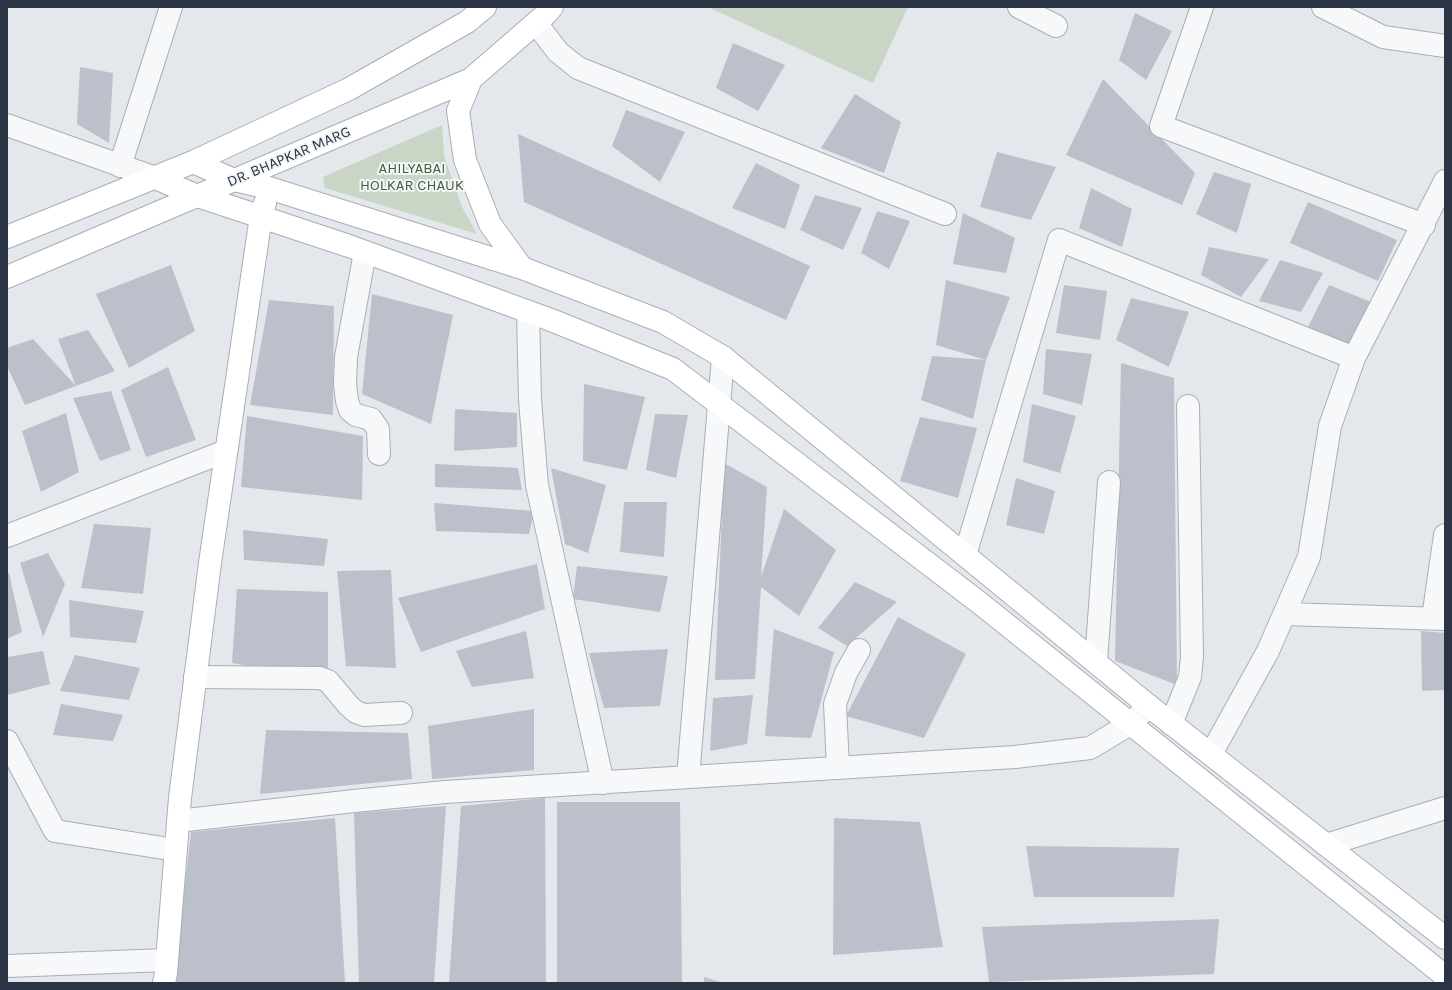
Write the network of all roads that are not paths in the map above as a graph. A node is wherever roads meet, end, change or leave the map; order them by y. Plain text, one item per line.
1 (172, 7) edge
2 (485, 7) edge
3 (552, 7) edge
4 (1019, 7) edge
5 (1202, 7) edge
6 (1323, 7) edge
7 (536, 23) junction
8 (1056, 26) dead end
9 (1445, 46) edge
10 (471, 79) junction
11 (7, 125) edge
12 (193, 162) junction
13 (120, 166) junction
14 (153, 177) junction
15 (234, 180) junction
16 (1445, 181) edge
17 (269, 188) junction
18 (195, 195) junction
19 (945, 214) dead end
20 (261, 216) junction
21 (1424, 225) junction
22 (7, 237) edge
23 (365, 252) junction
24 (522, 268) junction
25 (7, 276) edge
26 (528, 312) junction
27 (723, 357) junction
28 (1354, 358) junction
29 (719, 405) junction
30 (1188, 406) dead end
31 (226, 452) junction
32 (379, 454) dead end
33 (1109, 482) dead end
34 (1445, 535) edge
35 (7, 536) edge
36 (965, 555) junction
37 (1285, 614) junction
38 (1439, 619) edge
39 (859, 650) dead end
40 (1096, 661) junction
41 (195, 677) junction
42 (1149, 706) junction
43 (401, 713) dead end
44 (1130, 724) junction
45 (1171, 724) junction
46 (7, 741) edge
47 (1210, 754) junction
48 (838, 768) junction
49 (688, 777) junction
50 (603, 783) junction
51 (1445, 808) edge
52 (178, 821) junction
53 (1326, 844) junction
54 (176, 850) junction
55 (1445, 938) edge
56 (167, 960) junction
57 (7, 966) edge
58 (1445, 976) edge
59 (164, 983) edge

1 - 13 street
2 - 12 main road
3 - 7 main road, DR. BHAPKAR MARG
4 - 8 street
5 - 21 street
6 - 9 street
7 - 10 main road, DR. BHAPKAR MARG
7 - 19 street
10 - 15 main road, DR. BHAPKAR MARG
10 - 24 main road
11 - 13 street
12 - 14 main road
12 - 15 main road
13 - 14 street
14 - 18 main road
14 - 22 main road
15 - 17 main road
15 - 18 main road, DR. BHAPKAR MARG
16 - 21 street
17 - 20 main road
17 - 24 main road
18 - 20 main road
18 - 25 main road, DR. BHAPKAR MARG
20 - 23 main road
20 - 31 main road
21 - 28 street
23 - 26 main road
23 - 32 street
24 - 27 main road
26 - 29 main road
26 - 50 street
27 - 29 street
27 - 36 main road
28 - 36 street
28 - 37 street
29 - 44 main road
29 - 49 street
30 - 45 street
31 - 35 street
31 - 41 main road
33 - 40 street
34 - 38 street
36 - 40 main road
37 - 38 street
37 - 47 street
39 - 48 street
40 - 42 main road
41 - 43 street
41 - 52 main road
42 - 44 street
42 - 45 main road
44 - 48 street
44 - 58 main road
45 - 47 main road
46 - 54 street
47 - 53 main road
48 - 49 street
49 - 50 street
50 - 52 street
51 - 53 street
52 - 54 main road
53 - 55 main road
54 - 56 main road
56 - 57 street
56 - 59 main road

